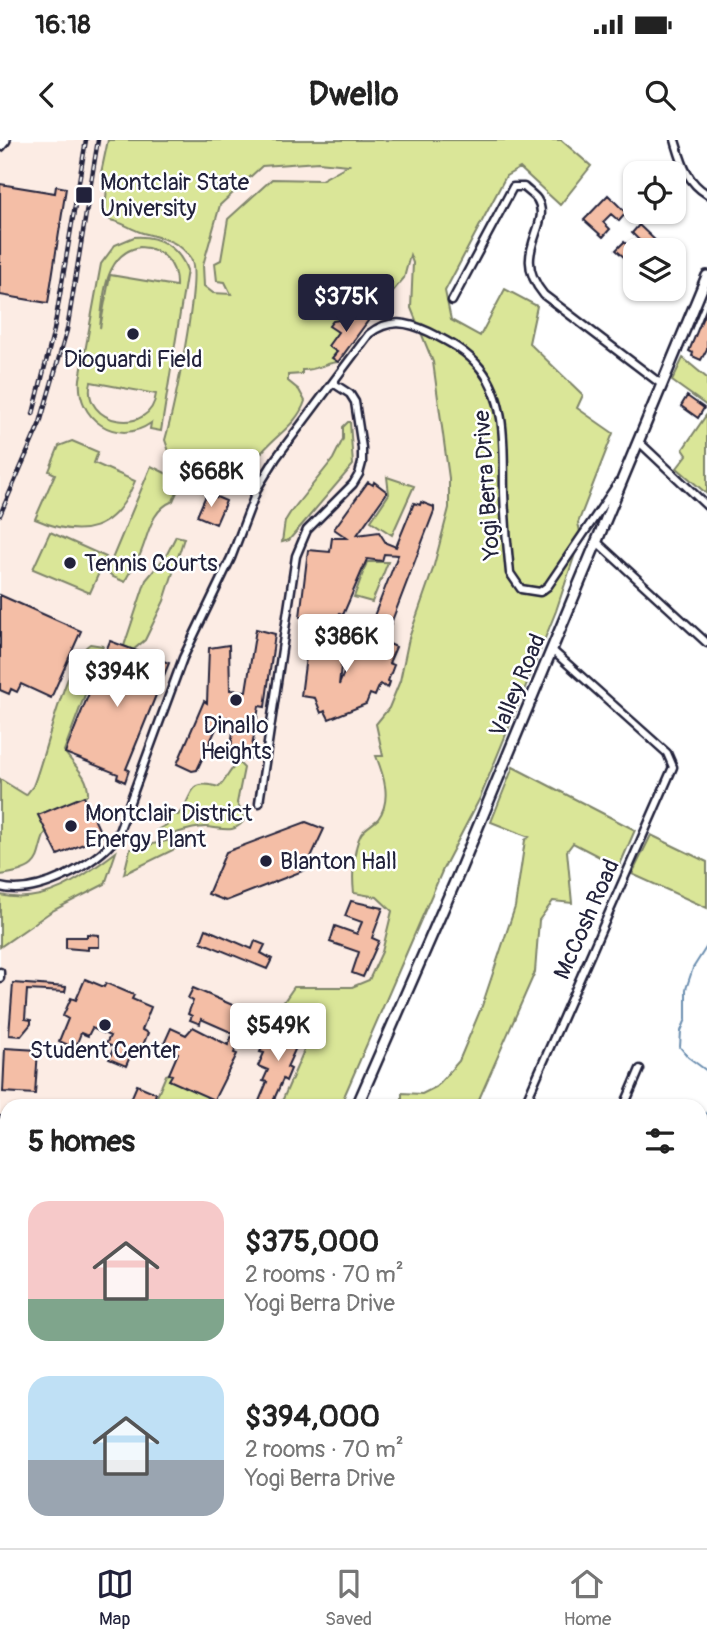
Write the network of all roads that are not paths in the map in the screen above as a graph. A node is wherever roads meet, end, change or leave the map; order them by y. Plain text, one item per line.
1 (4, 140) edge
2 (675, 140) edge
3 (0, 146) edge
4 (707, 194) edge
5 (707, 276) edge
6 (452, 301) dead end
7 (333, 383) junction
8 (662, 384) junction
9 (638, 441) junction
10 (625, 473) junction
11 (707, 506) edge
12 (597, 542) junction
13 (707, 643) edge
14 (552, 650) junction
15 (258, 803) dead end
16 (0, 887) edge
17 (0, 972) edge
18 (0, 978) edge
19 (640, 1069) dead end
20 (360, 1099) edge
21 (527, 1099) edge
22 (627, 1099) edge

1 - 3 main road
2 - 4 street
5 - 8 main road, Valley Road
6 - 8 street
7 - 10 street, Yogi Berra Drive
7 - 15 street
7 - 16 street, Yogi Berra Drive
8 - 9 main road, Valley Road
9 - 10 main road, Valley Road
9 - 11 street
10 - 12 main road, Valley Road
12 - 13 street
12 - 14 main road, Valley Road
14 - 20 main road, Valley Road
14 - 21 street, McCosh Road
17 - 18 street
19 - 22 street

